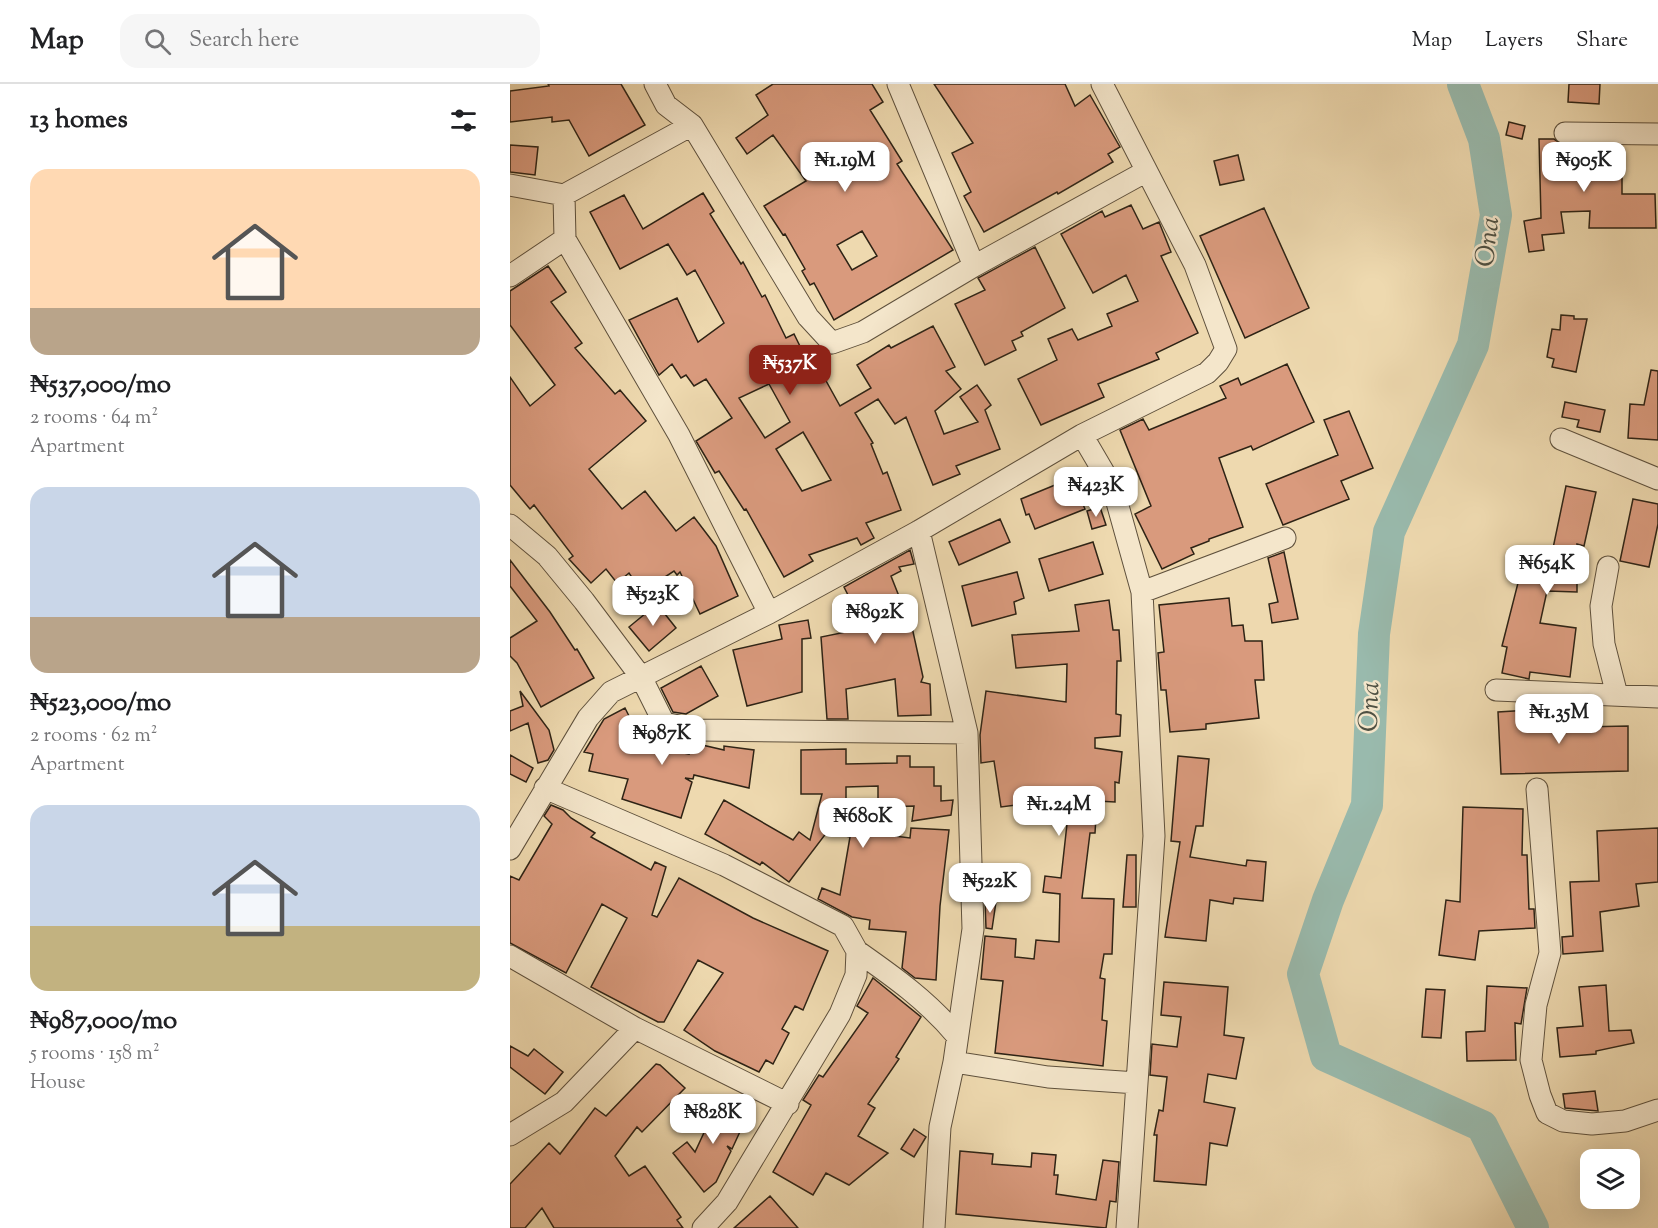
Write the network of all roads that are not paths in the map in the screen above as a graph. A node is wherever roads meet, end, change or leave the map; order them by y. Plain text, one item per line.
1 (655, 84) edge
2 (898, 84) edge
3 (1102, 84) edge
4 (692, 125) junction
5 (1565, 133) dead end
6 (1658, 134) edge
7 (1145, 172) junction
8 (510, 185) edge
9 (564, 195) junction
10 (566, 239) junction
11 (974, 266) junction
12 (510, 276) edge
13 (1082, 435) junction
14 (1561, 440) dead end
15 (1658, 479) edge
16 (510, 525) edge
17 (919, 531) junction
18 (1285, 538) dead end
19 (1608, 567) dead end
20 (1142, 592) junction
21 (770, 613) junction
22 (641, 676) junction
23 (1496, 690) dead end
24 (1617, 695) junction
25 (1658, 696) edge
26 (967, 733) junction
27 (545, 788) junction
28 (1537, 789) dead end
29 (510, 849) edge
30 (857, 951) junction
31 (510, 956) edge
32 (635, 1028) junction
33 (957, 1036) junction
34 (954, 1062) junction
35 (1137, 1083) junction
36 (788, 1104) junction
37 (1658, 1110) edge
38 (510, 1136) edge
39 (703, 1228) edge
40 (934, 1228) edge
41 (1127, 1228) edge

1 - 4 street
2 - 11 street
3 - 7 street
4 - 9 street
4 - 11 street
5 - 6 street
7 - 11 street
7 - 13 street
8 - 9 street
9 - 10 street
10 - 12 street
10 - 21 street
13 - 17 street
13 - 20 street
14 - 15 street
16 - 22 street
17 - 21 street
17 - 26 street
18 - 20 street
19 - 24 street
20 - 35 street
21 - 22 street
22 - 26 street
22 - 27 street
23 - 24 street
24 - 25 street
26 - 33 street
27 - 29 street
27 - 30 street
28 - 37 street
30 - 33 street
30 - 36 street
31 - 32 street
32 - 36 street
32 - 38 street
33 - 34 street
34 - 35 street
34 - 40 street
35 - 41 street
36 - 39 street

